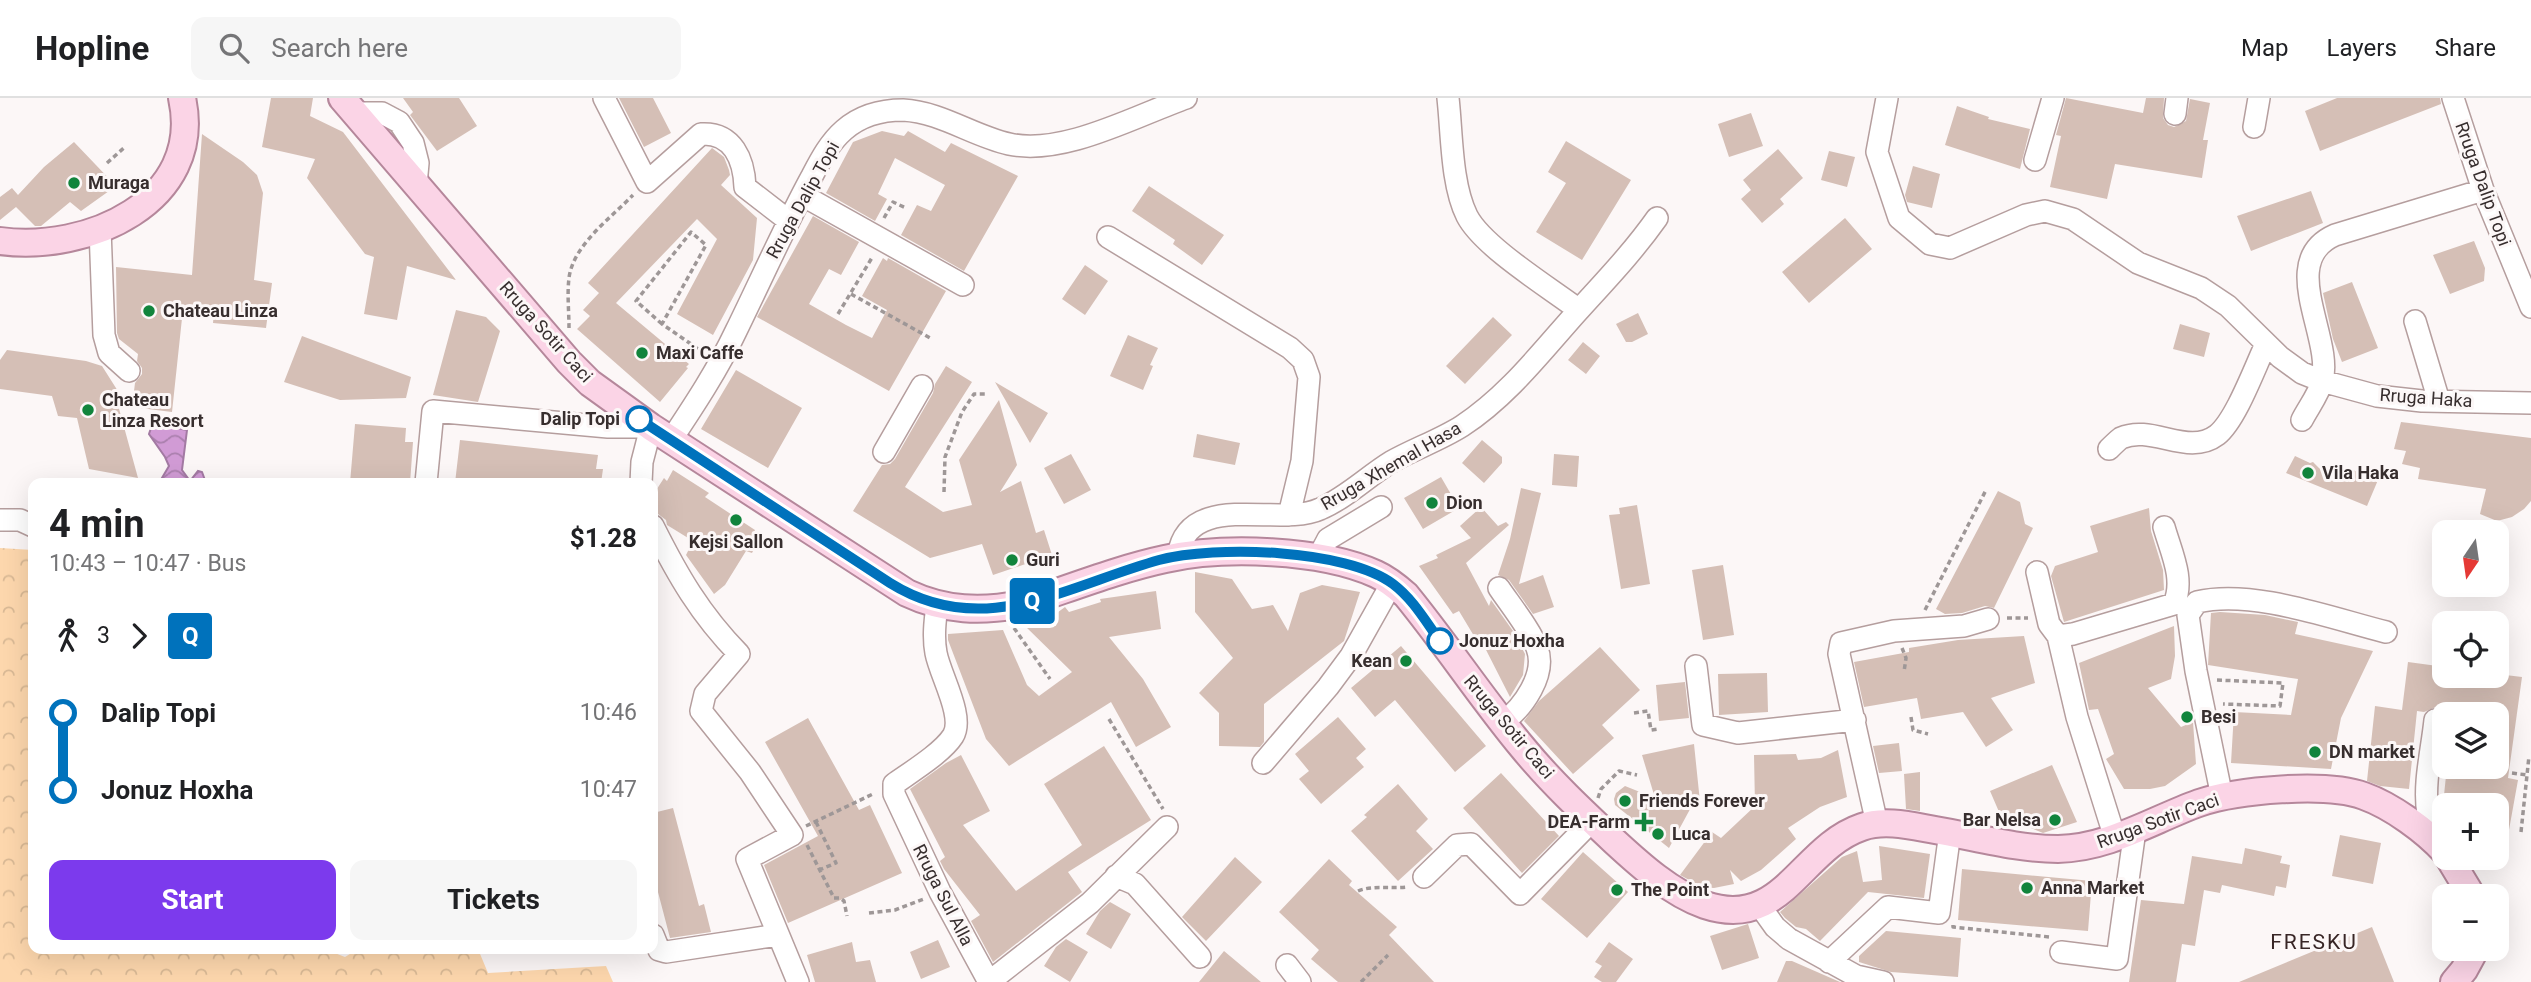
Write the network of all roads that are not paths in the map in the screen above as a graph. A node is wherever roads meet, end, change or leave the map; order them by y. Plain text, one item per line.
1 (182, 98) edge
2 (604, 98) edge
3 (1186, 98) edge
4 (1448, 98) edge
5 (1887, 98) edge
6 (2053, 98) edge
7 (2259, 98) edge
8 (2453, 98) edge
9 (2463, 98) edge
10 (348, 105) edge
11 (2254, 127) dead end
12 (2035, 160) dead end
13 (2483, 190) junction
14 (802, 195) junction
15 (1657, 218) dead end
16 (789, 221) junction
17 (100, 229) junction
18 (1108, 237) dead end
19 (0, 241) edge
20 (963, 285) dead end
21 (2531, 307) edge
22 (1579, 310) junction
23 (2415, 321) dead end
24 (2266, 344) junction
25 (129, 371) dead end
26 (2322, 381) junction
27 (922, 386) dead end
28 (2439, 401) junction
29 (2531, 403) edge
30 (2302, 420) dead end
31 (661, 434) junction
32 (2109, 449) dead end
33 (884, 453) dead end
34 (426, 478) edge
35 (641, 478) edge
36 (1381, 507) dead end
37 (1289, 515) junction
38 (0, 520) edge
39 (28, 524) edge
40 (2164, 527) dead end
41 (658, 535) edge
42 (1178, 556) junction
43 (1318, 558) junction
44 (2037, 572) dead end
45 (1392, 583) junction
46 (1499, 588) dead end
47 (2174, 604) junction
48 (937, 605) junction
49 (1988, 619) road end
50 (2052, 627) junction
51 (2386, 632) dead end
52 (1696, 666) dead end
53 (2197, 675) junction
54 (1855, 720) junction
55 (1503, 722) junction
56 (2432, 750) edge
57 (1262, 762) dead end
58 (2222, 797) junction
59 (1592, 821) junction
60 (1877, 824) junction
61 (2432, 824) edge
62 (1167, 827) road end
63 (1950, 832) junction
64 (2125, 834) junction
65 (2432, 838) edge
66 (1116, 876) junction
67 (1418, 882) road end
68 (1760, 906) junction
69 (787, 937) junction
70 (2061, 945) road end
71 (658, 948) edge
72 (1200, 957) dead end
73 (2469, 961) edge
74 (1829, 962) junction
75 (798, 982) edge
76 (808, 982) edge
77 (1883, 982) edge
78 (2454, 982) edge

1 - 17 main road
2 - 16 street
3 - 14 street, Rruga Dalip Topi
4 - 22 street
5 - 24 street, Rruga Haka
6 - 12 street
7 - 11 street
8 - 9 street
8 - 13 street, Rruga Dalip Topi
10 - 31 main road, Rruga Sotir Caci
13 - 21 street, Rruga Dalip Topi
13 - 26 street
14 - 16 street, Rruga Dalip Topi
14 - 20 street
15 - 22 street, Rruga Xhemal Hasa
16 - 31 street, Rruga Dalip Topi
17 - 19 main road
17 - 25 street
18 - 37 street
22 - 37 street, Rruga Xhemal Hasa
23 - 28 street
24 - 26 street, Rruga Haka
24 - 32 street
26 - 28 street, Rruga Haka
26 - 30 street
27 - 33 street
28 - 29 street, Rruga Haka
31 - 34 street
31 - 35 street, Rruga Dalip Topi
31 - 48 main road, Rruga Sotir Caci
36 - 43 street
37 - 42 street, Rruga Xhemal Hasa
38 - 39 street
40 - 47 street
41 - 69 street
42 - 43 main road, Rruga Sotir Caci
42 - 48 main road, Rruga Sotir Caci
43 - 45 main road, Rruga Sotir Caci
44 - 50 street
45 - 55 main road, Rruga Sotir Caci
45 - 57 street
46 - 55 street
47 - 50 street
47 - 53 street
48 - 66 street, Rruga Sul Alla
49 - 54 street
50 - 64 street
51 - 53 street
52 - 54 street
53 - 58 street
54 - 60 street
55 - 59 main road, Rruga Sotir Caci
56 - 61 street
58 - 64 main road, Rruga Sotir Caci
58 - 65 main road, Rruga Sotir Caci
59 - 67 street
59 - 68 main road, Rruga Sotir Caci
60 - 63 main road, Rruga Sotir Caci
60 - 68 main road, Rruga Sotir Caci
62 - 66 street, Rruga Sul Alla
63 - 64 main road, Rruga Sotir Caci
63 - 74 street
64 - 70 street
66 - 72 street
68 - 74 street
69 - 71 street
69 - 75 street
69 - 76 street
73 - 78 main road
74 - 77 street

